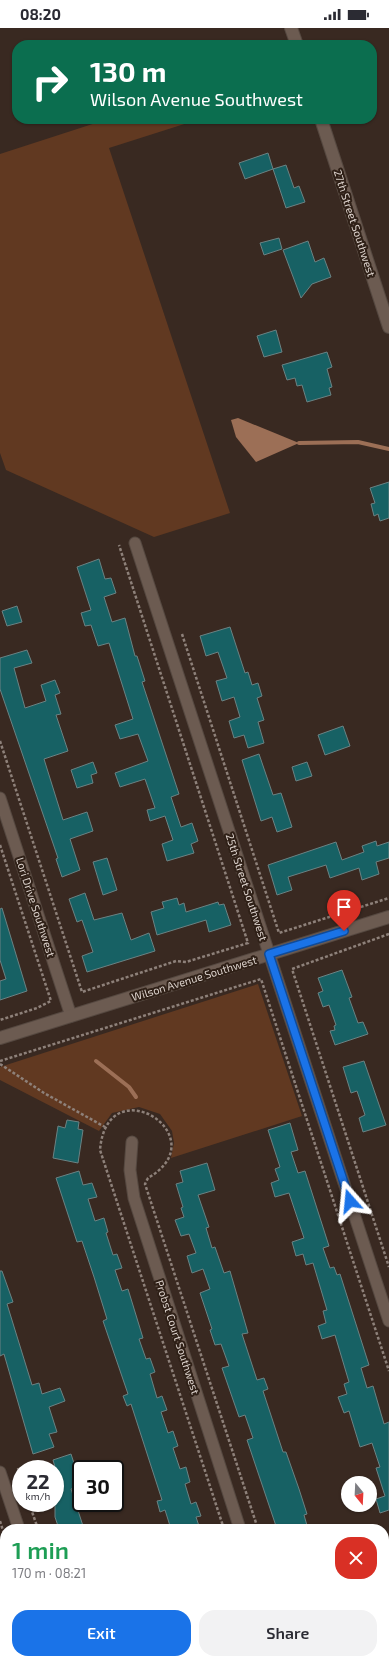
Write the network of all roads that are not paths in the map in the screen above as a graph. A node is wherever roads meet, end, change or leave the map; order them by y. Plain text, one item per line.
1 (292, 28) edge
2 (296, 40) edge
3 (323, 124) edge
4 (389, 327) edge
5 (135, 543) dead end
6 (0, 798) edge
7 (389, 917) edge
8 (269, 954) junction
9 (71, 1016) junction
10 (0, 1038) edge
11 (132, 1142) dead end
12 (389, 1321) edge
13 (0, 1472) edge
14 (17, 1524) edge
15 (238, 1524) edge

1 - 2 main road
3 - 4 main road, 27th Street Southwest
5 - 8 street, 25th Street Southwest
6 - 9 street, Lori Drive Southwest
7 - 8 main road, Wilson Avenue Southwest
8 - 9 main road, Wilson Avenue Southwest
8 - 12 street, 25th Street Southwest
9 - 10 main road, Wilson Avenue Southwest
11 - 15 street, Probst Court Southwest
13 - 14 street

